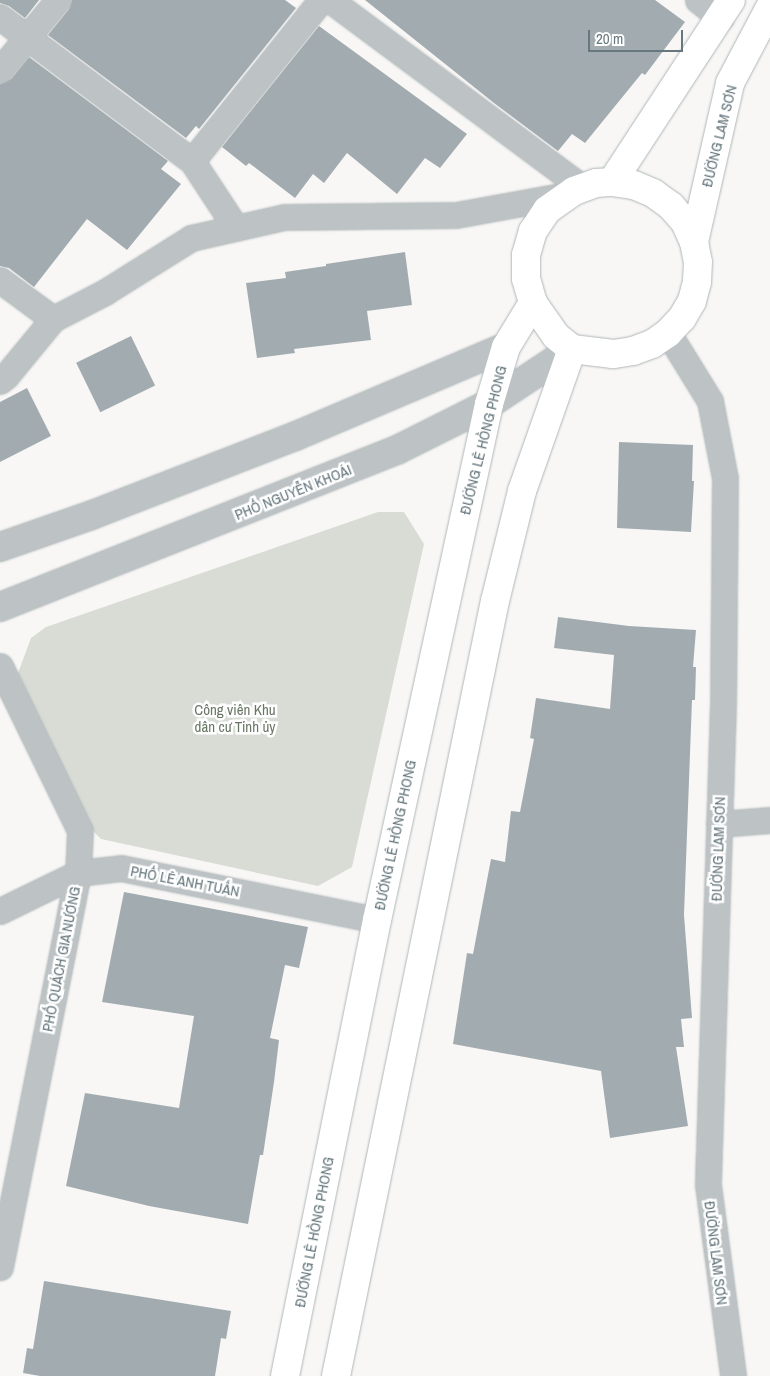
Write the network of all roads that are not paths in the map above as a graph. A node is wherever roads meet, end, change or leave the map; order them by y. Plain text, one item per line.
1 (58, 0) edge
2 (321, 0) edge
3 (330, 0) edge
4 (698, 0) edge
5 (770, 7) edge
6 (726, 9) edge
7 (0, 17) edge
8 (26, 37) junction
9 (0, 70) edge
10 (192, 161) junction
11 (612, 182) junction
12 (574, 191) junction
13 (236, 228) junction
14 (694, 242) junction
15 (0, 280) edge
16 (533, 303) junction
17 (53, 319) junction
18 (668, 333) junction
19 (506, 347) junction
20 (572, 349) junction
21 (0, 381) edge
22 (489, 404) junction
23 (0, 547) edge
24 (0, 607) edge
25 (0, 666) edge
26 (770, 820) edge
27 (719, 824) junction
28 (78, 873) junction
29 (0, 911) edge
30 (377, 920) junction
31 (0, 1267) edge
32 (285, 1376) edge
33 (336, 1376) edge
34 (733, 1376) edge

1 - 8 street
2 - 10 street
3 - 12 street
4 - 6 street
5 - 14 main road, ĐƯỜNG LAM SƠN
6 - 11 main road
7 - 8 street
8 - 9 street
8 - 10 street
10 - 13 street
11 - 12 main road
11 - 14 main road
12 - 13 street
12 - 16 main road
13 - 17 street
14 - 18 main road
15 - 17 street
16 - 19 main road, ĐƯỜNG LÊ HỒNG PHONG
16 - 20 main road
17 - 21 street
18 - 20 main road
18 - 27 street, ĐƯỜNG LAM SƠN
19 - 22 main road, ĐƯỜNG LÊ HỒNG PHONG
19 - 23 street
20 - 22 street, PHỐ NGUYỄN KHOÁI
20 - 33 main road
22 - 24 street, PHỐ NGUYỄN KHOÁI
22 - 30 main road, ĐƯỜNG LÊ HỒNG PHONG
25 - 28 street, PHỐ QUÁCH GIA NƯƠNG
26 - 27 street
27 - 34 street, ĐƯỜNG LAM SƠN
28 - 29 street, PHỐ LÊ ANH TUẤN
28 - 30 street, PHỐ LÊ ANH TUẤN
28 - 31 street, PHỐ QUÁCH GIA NƯƠNG
30 - 32 main road, ĐƯỜNG LÊ HỒNG PHONG

